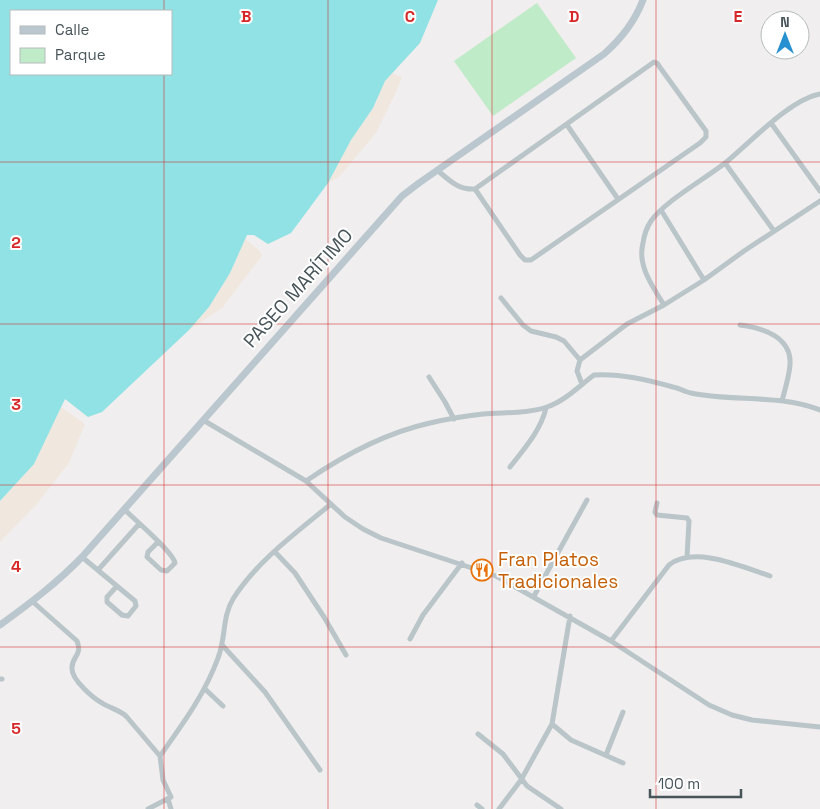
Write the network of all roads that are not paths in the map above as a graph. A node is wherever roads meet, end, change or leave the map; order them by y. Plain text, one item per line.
1 (643, 0) edge
2 (820, 94) edge
3 (771, 123) junction
4 (566, 125) junction
5 (725, 163) junction
6 (437, 170) junction
7 (475, 189) junction
8 (820, 190) edge
9 (618, 199) junction
10 (820, 201) edge
11 (661, 210) junction
12 (774, 230) junction
13 (704, 280) junction
14 (500, 298) dead end
15 (664, 305) junction
16 (740, 325) dead end
17 (580, 360) junction
18 (429, 377) dead end
19 (582, 384) junction
20 (782, 401) junction
21 (546, 408) junction
22 (820, 410) edge
23 (454, 419) junction
24 (203, 420) junction
25 (510, 467) dead end
26 (306, 481) junction
27 (587, 500) dead end
28 (657, 503) dead end
29 (332, 504) junction
30 (125, 510) junction
31 (139, 524) junction
32 (158, 542) junction
33 (274, 552) junction
34 (82, 557) junction
35 (687, 557) junction
36 (462, 563) junction
37 (98, 570) junction
38 (770, 576) dead end
39 (117, 586) junction
40 (534, 596) junction
41 (33, 602) junction
42 (570, 616) junction
43 (0, 625) edge
44 (410, 639) dead end
45 (611, 641) junction
46 (223, 646) junction
47 (346, 655) dead end
48 (205, 689) junction
49 (223, 706) dead end
50 (623, 712) dead end
51 (552, 724) junction
52 (820, 727) edge
53 (478, 734) dead end
54 (606, 755) junction
55 (160, 756) junction
56 (623, 763) dead end
57 (320, 770) dead end
58 (520, 780) junction
59 (168, 799) junction
60 (148, 809) edge
61 (172, 809) edge
62 (499, 809) edge
63 (561, 809) edge

1 - 6 main road, PASEO MARÍTIMO
2 - 3 street
3 - 5 street
3 - 8 street
4 - 7 street
4 - 9 street
4 - 9 street
5 - 11 street
5 - 12 street
6 - 7 street
6 - 24 main road, PASEO MARÍTIMO
7 - 9 street
10 - 12 street
11 - 13 street
11 - 15 street
12 - 13 street
13 - 15 street
14 - 17 street
15 - 17 street
16 - 20 street
17 - 19 street
18 - 23 street
19 - 20 street
19 - 21 street
20 - 22 street
21 - 23 street
21 - 25 street
23 - 26 street
24 - 26 street
24 - 30 main road, PASEO MARÍTIMO
26 - 29 street
27 - 40 street
28 - 35 street
29 - 33 street
29 - 36 street
30 - 31 street
30 - 34 main road, PASEO MARÍTIMO
31 - 32 street
31 - 37 street
32 - 32 street
33 - 46 street
33 - 47 street
34 - 37 street
34 - 41 main road, PASEO MARÍTIMO
35 - 38 street
35 - 45 street
36 - 40 street
36 - 44 street
37 - 39 street
39 - 39 street
40 - 42 street
41 - 43 main road, PASEO MARÍTIMO
41 - 55 street
42 - 45 street
42 - 51 street
45 - 52 street
46 - 48 street
46 - 57 street
48 - 49 street
48 - 55 street
50 - 54 street
51 - 54 street
51 - 58 street
53 - 58 street
54 - 56 street
55 - 59 street
58 - 62 street
58 - 63 street
59 - 60 street
59 - 61 street

